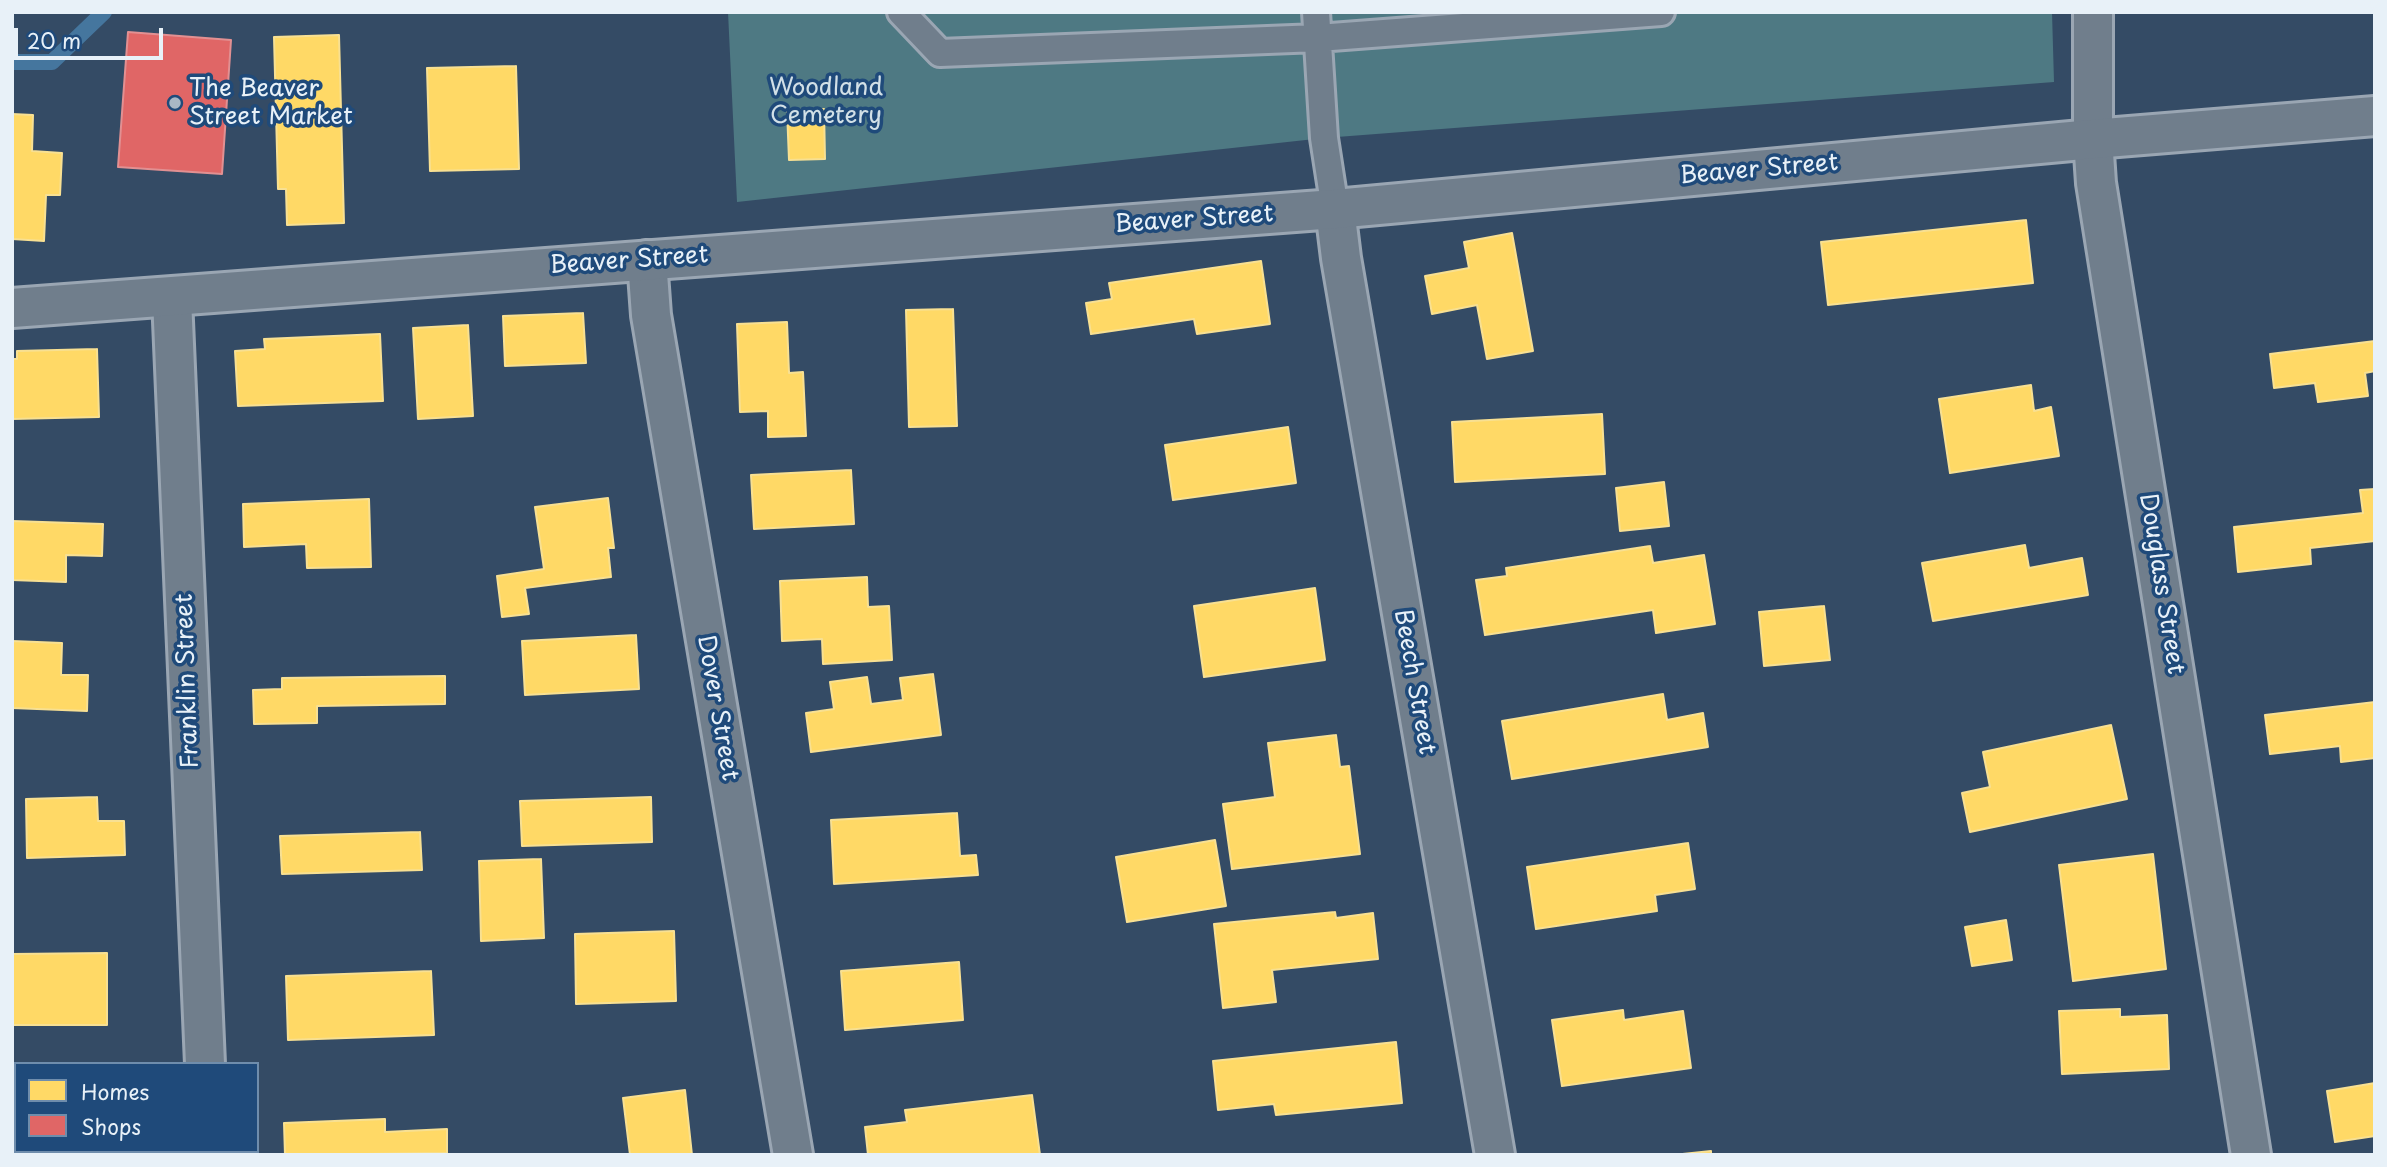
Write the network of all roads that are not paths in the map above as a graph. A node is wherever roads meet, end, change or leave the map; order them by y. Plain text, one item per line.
1 (901, 12) edge
2 (1661, 12) edge
3 (2093, 12) edge
4 (1317, 25) edge
5 (2375, 116) edge
6 (2093, 139) junction
7 (1335, 209) junction
8 (647, 260) junction
9 (172, 298) junction
10 (12, 308) edge
11 (205, 1062) edge
12 (793, 1155) edge
13 (1495, 1155) edge
14 (2251, 1155) edge

1 - 4 lane
2 - 4 lane
3 - 6 street, Douglass Street
4 - 7 lane
5 - 6 street, Beaver Street
6 - 7 street, Beaver Street
6 - 14 street, Douglass Street
7 - 8 street, Beaver Street
7 - 13 street, Beech Street
8 - 9 street, Beaver Street
8 - 12 street, Dover Street
9 - 10 street, Beaver Street
9 - 11 street, Franklin Street

